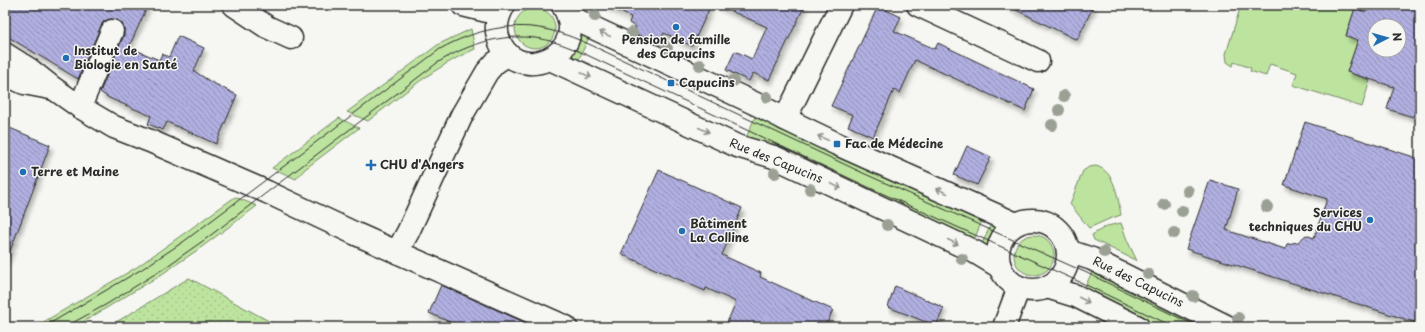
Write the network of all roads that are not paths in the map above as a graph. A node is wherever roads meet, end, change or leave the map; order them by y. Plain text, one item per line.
1 (234, 5) edge
2 (463, 5) edge
3 (841, 5) edge
4 (918, 5) edge
5 (502, 10) edge
6 (565, 10) edge
7 (112, 31) dead end
8 (291, 38) dead end
9 (5, 54) edge
10 (508, 54) junction
11 (550, 59) junction
12 (1038, 61) dead end
13 (5, 74) edge
14 (53, 88) junction
15 (80, 107) junction
16 (785, 120) junction
17 (1016, 224) junction
18 (1068, 251) junction
19 (397, 252) junction
20 (1000, 267) junction
21 (1019, 287) junction
22 (1047, 287) junction
23 (566, 327) edge
24 (1004, 327) edge
25 (1138, 327) edge
26 (1228, 327) edge

1 - 8 street
2 - 5 street
3 - 16 street
4 - 12 street
5 - 10 street
6 - 11 street
16 -> 6 street
7 - 15 street
9 - 14 street
10 - 11 street
10 - 19 street
11 -> 20 street, Rue des Capucins
13 - 14 street
14 - 15 street
15 - 19 street
17 -> 16 street
17 - 18 street
17 - 20 street
18 - 22 street
18 - 26 street, Rue des Capucins
19 - 23 street
20 - 21 street, Rue des Capucins
21 - 22 street
21 - 24 street
22 -> 25 street

